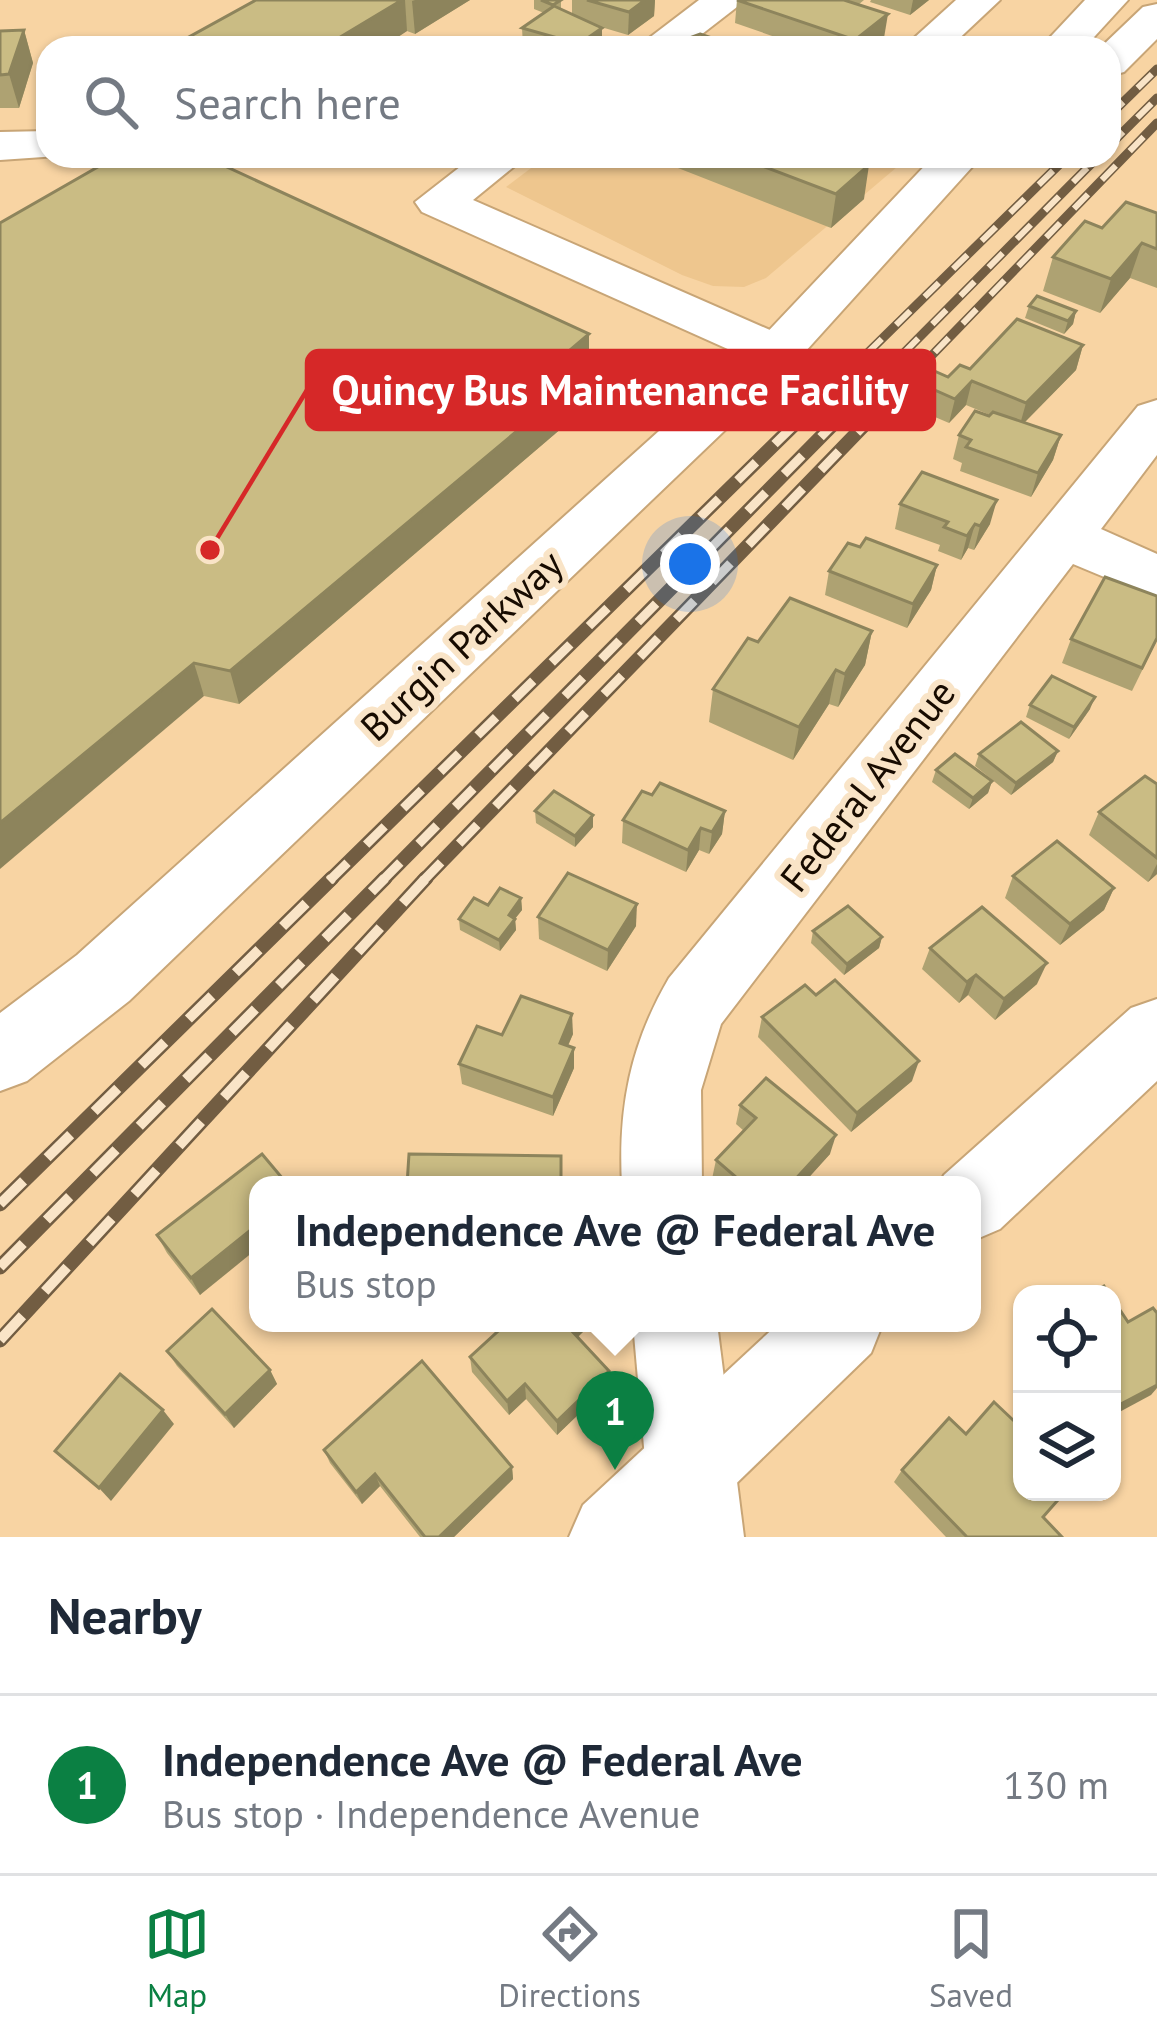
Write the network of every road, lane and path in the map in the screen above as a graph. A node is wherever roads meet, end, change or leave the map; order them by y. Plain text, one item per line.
1 (980, 0) edge
2 (1108, 0) edge
3 (1157, 16) edge
4 (938, 36) edge
5 (1073, 36) edge
6 (1121, 50) edge
7 (36, 144) edge
8 (0, 146) edge
9 (487, 168) edge
10 (948, 168) edge
11 (991, 168) edge
12 (798, 332) junction
13 (1157, 418) edge
14 (1064, 536) junction
15 (1157, 578) edge
16 (103, 978) junction
17 (1157, 1032) edge
18 (0, 1057) edge
19 (0, 1102) edge
20 (662, 1176) edge
21 (981, 1194) edge
22 (676, 1332) edge
23 (834, 1332) edge
24 (693, 1501) edge
25 (615, 1537) edge

1 - 4 main road
2 - 5 main road
3 - 6 main road
7 - 8 main road
9 - 12 main road
10 - 12 main road, Burgin Parkway
11 - 12 main road, Burgin Parkway
12 - 16 main road, Burgin Parkway
13 - 14 main road, Federal Avenue
14 - 15 main road
14 - 20 main road, Federal Avenue
16 - 18 main road, Burgin Parkway
16 - 19 main road, Burgin Parkway
17 - 21 main road
22 - 24 main road
23 - 24 main road
24 - 25 main road

